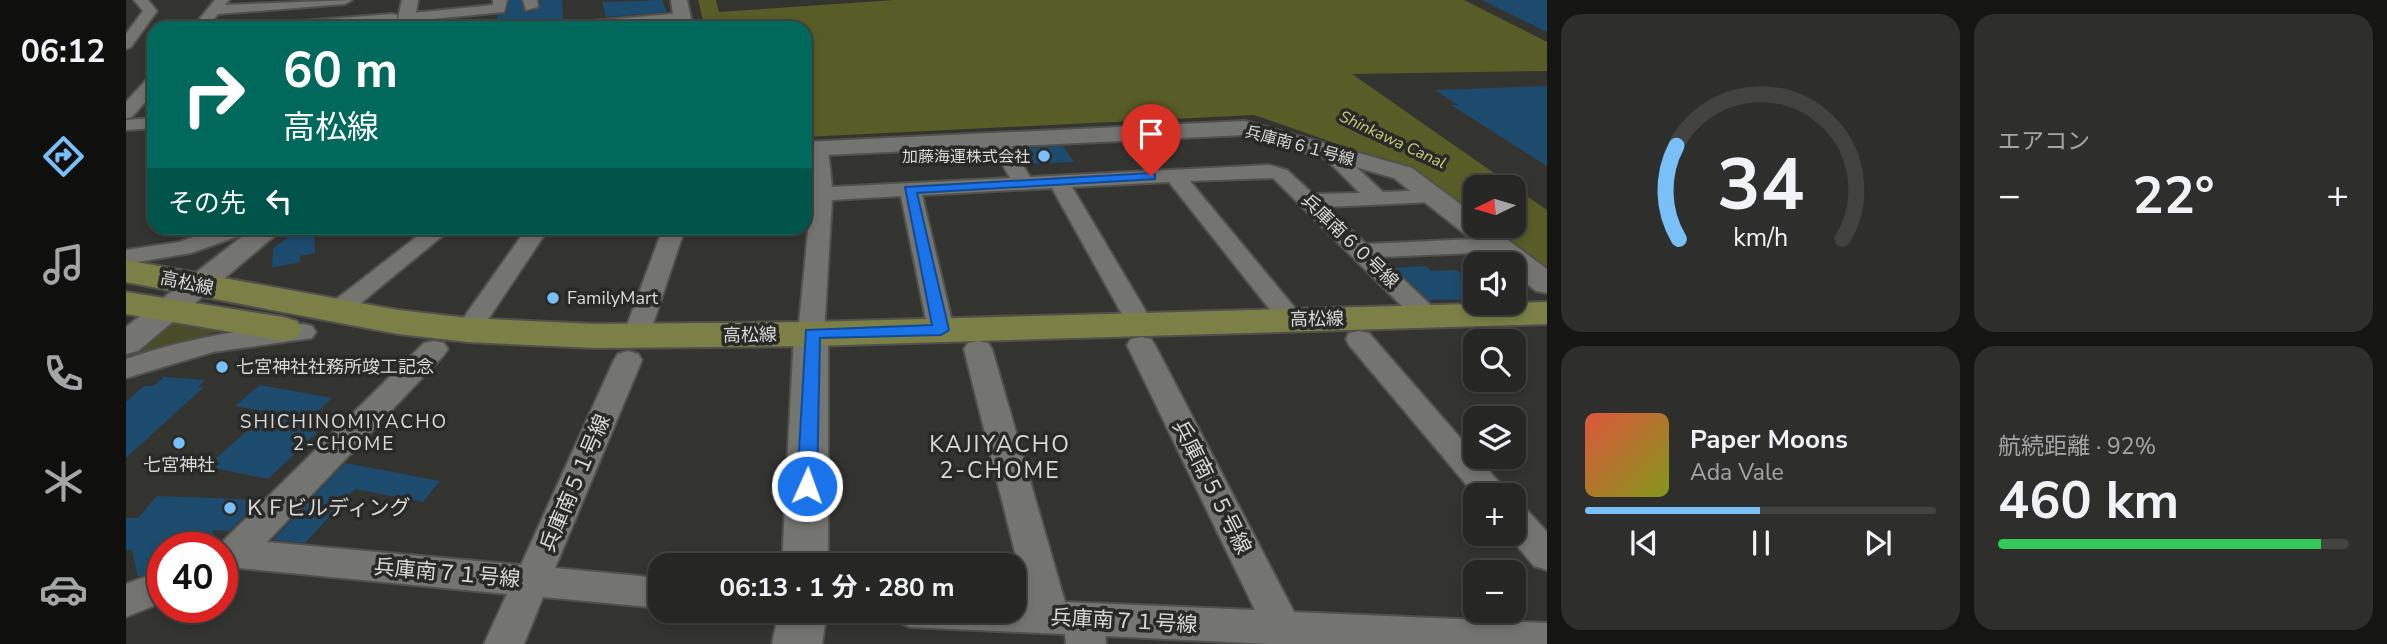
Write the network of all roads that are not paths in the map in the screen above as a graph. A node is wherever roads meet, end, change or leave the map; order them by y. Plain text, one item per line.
1 (345, 0) edge
2 (370, 0) edge
3 (306, 2) edge
4 (218, 5) edge
5 (499, 5) edge
6 (146, 6) edge
7 (266, 6) junction
8 (464, 6) edge
9 (404, 15) edge
10 (682, 15) edge
11 (126, 16) edge
12 (205, 21) edge
13 (255, 21) edge
14 (298, 21) edge
15 (363, 21) edge
16 (376, 21) edge
17 (625, 21) edge
18 (145, 44) dead end
19 (126, 45) edge
20 (144, 92) edge
21 (126, 113) edge
22 (147, 123) edge
23 (126, 124) edge
24 (998, 140) junction
25 (812, 149) edge
26 (1331, 154) junction
27 (1174, 175) junction
28 (1058, 181) junction
29 (1023, 183) junction
30 (910, 190) junction
31 (813, 195) edge
32 (1433, 196) junction
33 (1378, 198) junction
34 (1309, 201) junction
35 (219, 235) edge
36 (238, 235) edge
37 (259, 235) edge
38 (432, 235) edge
39 (533, 235) edge
40 (672, 235) edge
41 (1497, 245) junction
42 (1360, 251) junction
43 (126, 257) edge
44 (126, 271) edge
45 (1547, 284) edge
46 (158, 302) edge
47 (1547, 313) edge
48 (1427, 317) junction
49 (1291, 319) junction
50 (319, 322) junction
51 (468, 330) junction
52 (941, 330) junction
53 (1141, 335) junction
54 (1547, 335) edge
55 (1359, 339) junction
56 (126, 344) edge
57 (811, 344) junction
58 (632, 348) junction
59 (434, 349) junction
60 (978, 349) junction
61 (126, 369) edge
62 (1484, 483) edge
63 (1526, 532) edge
64 (238, 546) edge
65 (805, 553) edge
66 (1547, 556) edge
67 (238, 557) edge
68 (533, 581) junction
69 (147, 592) edge
70 (648, 592) edge
71 (126, 601) edge
72 (1026, 622) edge
73 (801, 623) edge
74 (1073, 626) edge
75 (1283, 629) junction
76 (1547, 640) edge
77 (504, 644) edge
78 (797, 644) edge

1 - 3 street
2 - 15 street
3 - 7 street
3 - 14 street
4 - 7 street
4 - 12 street
5 - 8 street
6 - 11 street
6 - 19 street
7 - 13 street
8 - 9 street
9 - 16 street
10 - 17 street
18 - 19 street
20 - 21 street
22 - 23 street
24 - 25 street, 兵庫南６１号線
24 - 26 street, 兵庫南６１号線
24 - 29 street
25 - 31 street
26 - 32 street, 兵庫南６１号線
26 - 33 street
27 - 28 street
27 - 34 street, 兵庫南６０号線
27 - 49 street
28 - 29 street
28 - 53 street, 兵庫南５５号線
29 - 30 street
30 - 31 street
30 - 52 street
31 - 57 street
32 - 33 street
32 - 41 street, 兵庫南６１号線
33 - 34 street
34 - 42 street, 兵庫南６０号線
35 - 43 street
36 - 46 street
37 - 46 street
38 - 50 street
39 - 51 street
40 - 58 street, 兵庫南５１号線
41 - 42 street
41 - 45 street, 兵庫南６１号線
42 - 48 street, 兵庫南６０号線
44 - 46 main road, 高松線
46 - 50 main road, 高松線
46 - 56 street
47 - 48 main road, 高松線
48 - 49 main road, 高松線
49 - 53 main road, 高松線
50 - 51 main road, 高松線
50 - 59 main road, 高松線
50 - 61 street
51 - 58 main road, 高松線
52 - 53 main road, 高松線
52 - 57 main road, 高松線
53 - 55 main road, 高松線
53 - 60 main road, 高松線
53 - 75 street, 兵庫南５５号線
54 - 55 main road, 高松線
55 - 62 street
57 - 58 main road, 高松線
57 - 60 main road, 高松線
57 - 65 street
58 - 59 main road, 高松線
58 - 68 street, 兵庫南５１号線
59 - 64 street
60 - 74 street
63 - 66 street
67 - 68 street, 兵庫南７１号線
68 - 70 street, 兵庫南７１号線
68 - 77 street, 兵庫南５１号線
69 - 71 street
72 - 74 street, 兵庫南７１号線
73 - 78 street
74 - 75 street, 兵庫南７１号線
75 - 76 street, 兵庫南７１号線

